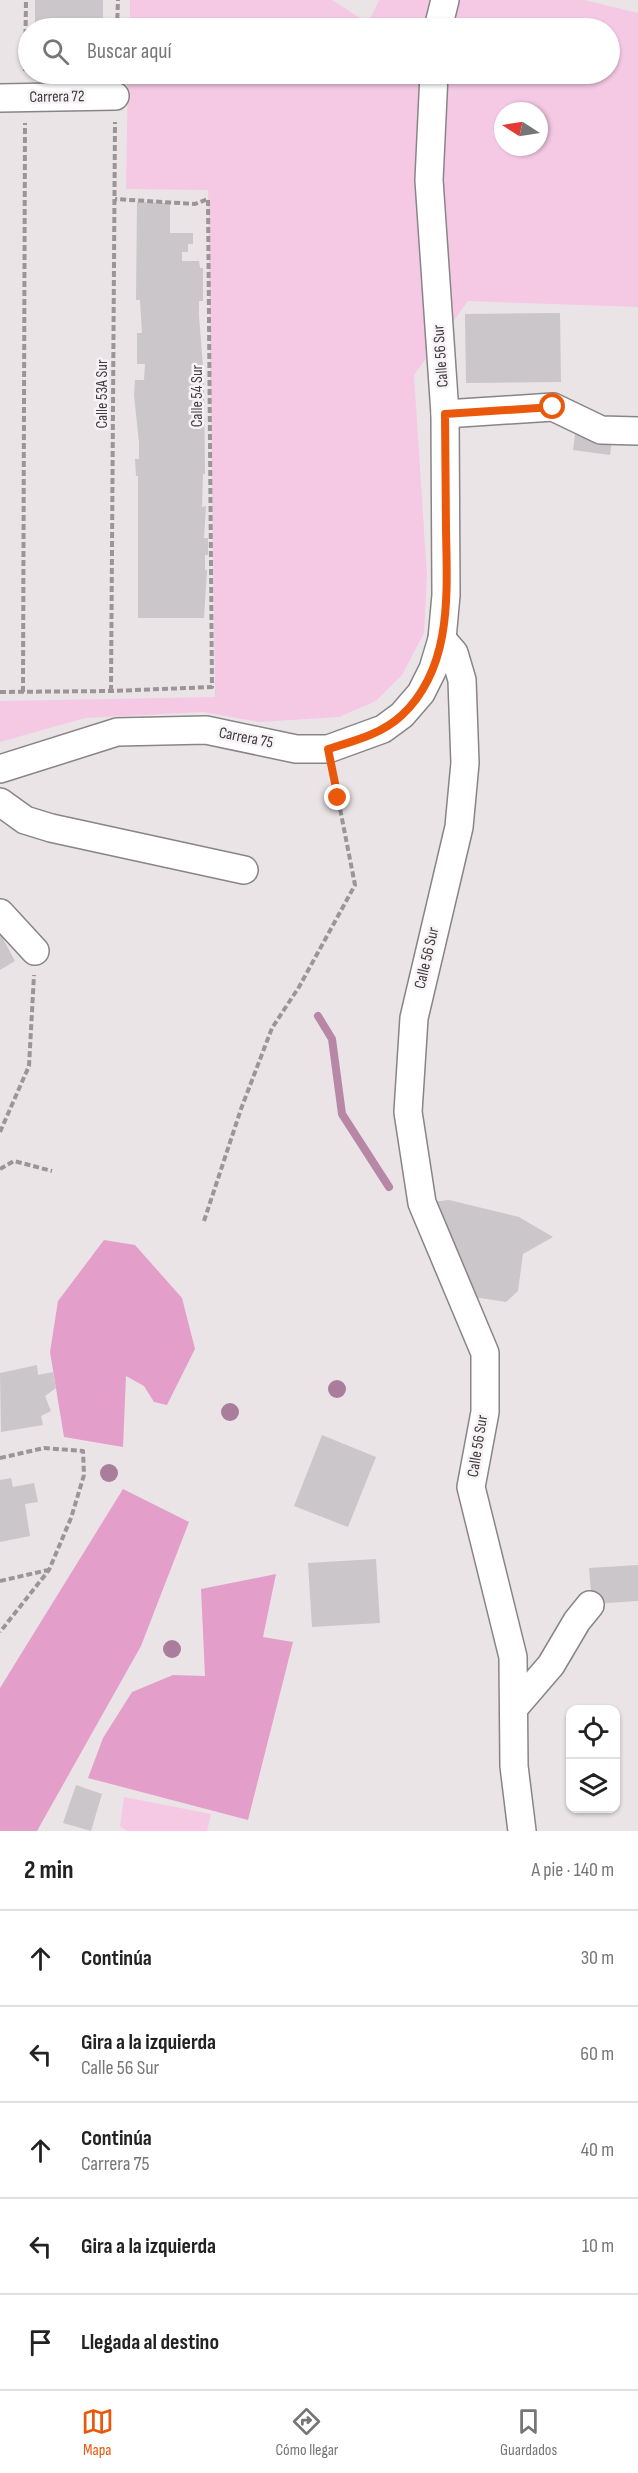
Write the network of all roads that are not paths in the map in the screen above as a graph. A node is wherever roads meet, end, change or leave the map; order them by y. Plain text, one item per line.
1 (445, 0) edge
2 (440, 18) edge
3 (434, 84) edge
4 (115, 96) road end
5 (13, 98) edge
6 (445, 414) junction
7 (638, 432) edge
8 (442, 639) junction
9 (0, 769) edge
10 (0, 802) edge
11 (244, 870) dead end
12 (0, 912) edge
13 (35, 951) road end
14 (590, 1605) dead end
15 (514, 1708) junction
16 (522, 1831) edge

1 - 2 street
3 - 6 street, Calle 56 Sur
4 - 5 street, Carrera 72
6 - 7 street
6 - 8 street, Calle 56 Sur
8 - 9 street, Carrera 75
8 - 15 street, Calle 56 Sur
10 - 11 street
12 - 13 street
14 - 15 street
15 - 16 street, Calle 56 Sur

